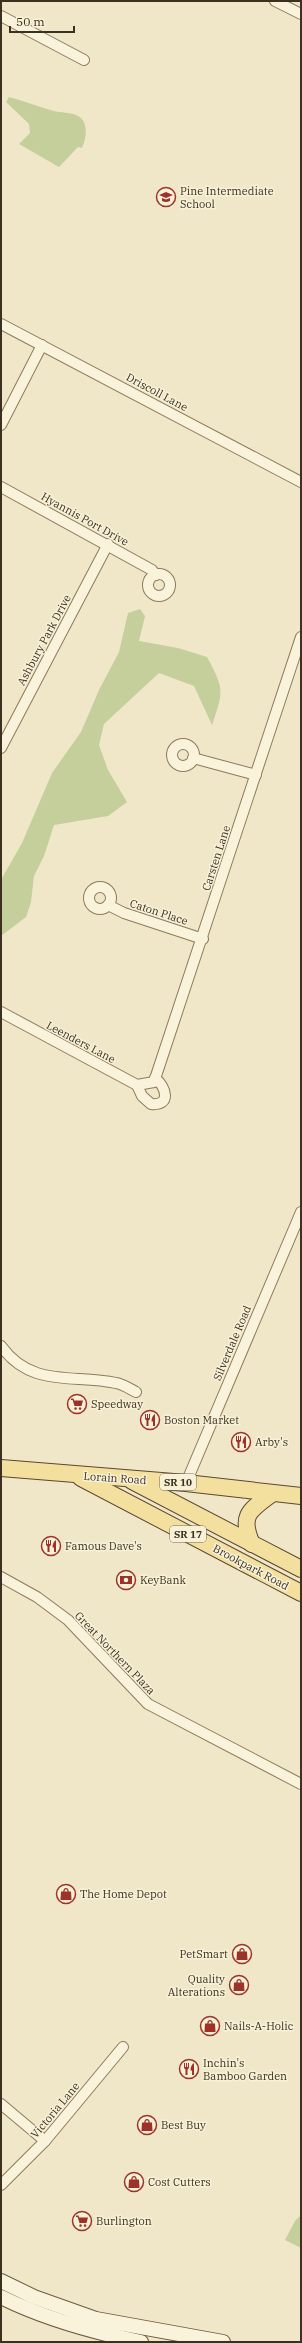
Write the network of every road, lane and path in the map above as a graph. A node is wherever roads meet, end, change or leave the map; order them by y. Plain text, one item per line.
1 (275, 1) edge
2 (301, 14) edge
3 (1, 16) edge
4 (84, 60) dead end
5 (1, 324) edge
6 (42, 345) junction
7 (1, 425) edge
8 (301, 482) edge
9 (1, 486) edge
10 (108, 544) junction
11 (156, 575) dead end
12 (301, 637) edge
13 (1, 748) edge
14 (193, 758) dead end
15 (256, 775) junction
16 (108, 905) dead end
17 (203, 939) junction
18 (1, 1012) edge
19 (153, 1081) junction
20 (137, 1085) junction
21 (301, 1212) edge
22 (1, 1346) edge
23 (136, 1392) dead end
24 (1, 1468) edge
25 (74, 1475) junction
26 (127, 1479) junction
27 (186, 1483) junction
28 (272, 1493) junction
29 (301, 1496) edge
30 (252, 1544) junction
31 (301, 1569) edge
32 (1, 1576) edge
33 (301, 1593) edge
34 (301, 1784) edge
35 (123, 2047) dead end
36 (1, 2104) edge
37 (45, 2141) junction
38 (1, 2185) edge
39 (1, 2281) edge
40 (1, 2297) edge
41 (141, 2342) edge
42 (223, 2342) edge

1 - 2 street
3 - 4 street
5 - 6 street, Driscoll Lane
6 - 7 street
6 - 8 street, Driscoll Lane
9 - 10 street, Hyannis Port Drive
10 - 11 street, Hyannis Port Drive
10 - 13 street, Ashbury Park Drive
12 - 15 street, Carsten Lane
14 - 15 street
15 - 17 street, Carsten Lane
16 - 17 street, Caton Place
17 - 19 street, Carsten Lane
18 - 20 street, Leenders Lane
19 - 20 street
19 - 20 street
21 - 27 street, Silverdale Road
22 - 23 street
24 - 25 main road, Lorain Road / SR 10
25 - 26 main road, Lorain Road / SR 10
25 - 33 main road, Brookpark Road / SR 17
26 - 27 main road, Lorain Road / SR 10
26 - 30 main road, Brookpark Road / SR 17
27 - 28 main road, Lorain Road / SR 10
28 - 29 main road, Lorain Road / SR 10
28 - 30 main road
30 - 31 main road, Brookpark Road / SR 17
32 - 34 street, Great Northern Plaza
35 - 37 street, Victoria Lane
36 - 37 street
37 - 38 street, Victoria Lane
39 - 42 street
40 - 41 street

